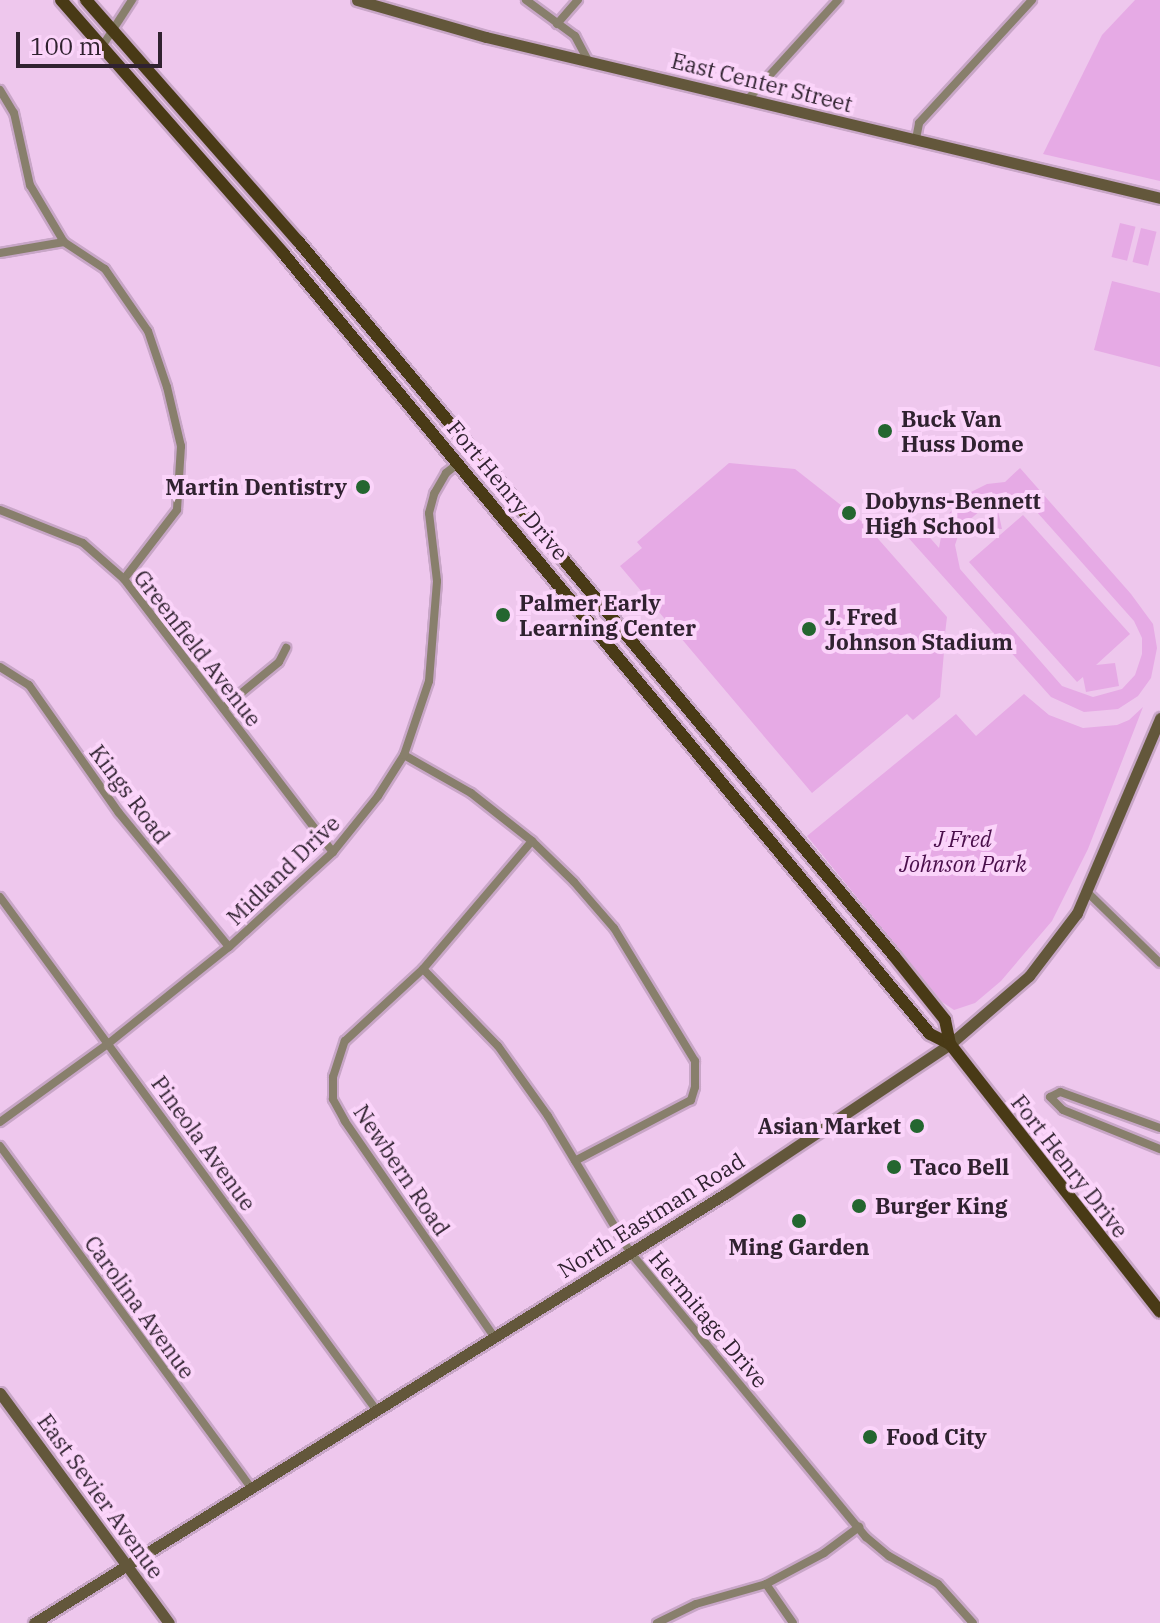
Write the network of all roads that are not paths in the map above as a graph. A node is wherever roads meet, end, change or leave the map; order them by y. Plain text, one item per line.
1 (61, 0) edge
2 (86, 0) edge
3 (132, 0) edge
4 (357, 0) edge
5 (526, 0) edge
6 (578, 0) edge
7 (838, 0) edge
8 (1032, 0) edge
9 (557, 24) junction
10 (113, 30) junction
11 (103, 45) junction
12 (588, 60) junction
13 (0, 90) edge
14 (748, 99) junction
15 (916, 139) junction
16 (1160, 198) edge
17 (64, 242) junction
18 (0, 253) edge
19 (459, 463) junction
20 (0, 510) edge
21 (124, 579) junction
22 (286, 648) dead end
23 (0, 667) edge
24 (223, 708) junction
25 (1160, 718) edge
26 (404, 755) junction
27 (532, 841) junction
28 (333, 852) junction
29 (1088, 893) junction
30 (0, 897) edge
31 (229, 947) junction
32 (1160, 963) edge
33 (423, 969) junction
34 (109, 1043) junction
35 (950, 1044) junction
36 (0, 1122) edge
37 (1160, 1128) edge
38 (0, 1146) edge
39 (1160, 1149) edge
40 (575, 1161) junction
41 (630, 1252) junction
42 (1160, 1312) edge
43 (495, 1338) junction
44 (0, 1393) edge
45 (377, 1411) junction
46 (252, 1489) junction
47 (859, 1527) junction
48 (127, 1566) junction
49 (766, 1584) junction
50 (34, 1623) edge
51 (169, 1623) edge
52 (657, 1623) edge
53 (793, 1623) edge
54 (973, 1623) edge

1 - 11 main road, Fort Henry Drive
2 - 10 main road, Fort Henry Drive
3 - 10 street
4 - 12 main road, East Center Street
5 - 9 street
6 - 9 street
7 - 14 street
8 - 15 street
9 - 12 street
10 - 11 street
10 - 35 main road, Fort Henry Drive
11 - 19 main road, Fort Henry Drive
12 - 14 main road, East Center Street
13 - 17 street
14 - 15 main road, East Center Street
15 - 16 main road, East Center Street
17 - 18 street
17 - 21 street
19 - 26 street, Midland Drive
19 - 35 main road, Fort Henry Drive
20 - 21 street, Greenfield Avenue
21 - 24 street, Greenfield Avenue
22 - 24 street
23 - 31 street, Kings Road
24 - 28 street, Greenfield Avenue
25 - 29 main road, North Eastman Road
26 - 27 street
26 - 28 street, Midland Drive
27 - 33 street, Newbern Road
27 - 40 street
28 - 31 street, Midland Drive
29 - 32 street
29 - 35 main road, North Eastman Road
30 - 34 street, Pineola Avenue
31 - 34 street, Midland Drive
33 - 40 street, Hermitage Drive
33 - 43 street, Newbern Road
34 - 36 street, Midland Drive
34 - 45 street, Pineola Avenue
35 - 41 main road, North Eastman Road
35 - 42 main road, Fort Henry Drive
37 - 39 street
38 - 46 street, Carolina Avenue
40 - 41 street, Hermitage Drive
41 - 43 main road, North Eastman Road
41 - 47 street, Hermitage Drive
43 - 45 main road, North Eastman Road
44 - 48 main road, East Sevier Avenue
45 - 46 main road, North Eastman Road
46 - 48 main road, North Eastman Road
47 - 49 street
47 - 54 street, Hermitage Drive
48 - 50 main road, North Eastman Road
48 - 51 main road, East Sevier Avenue
49 - 52 street
49 - 53 street

